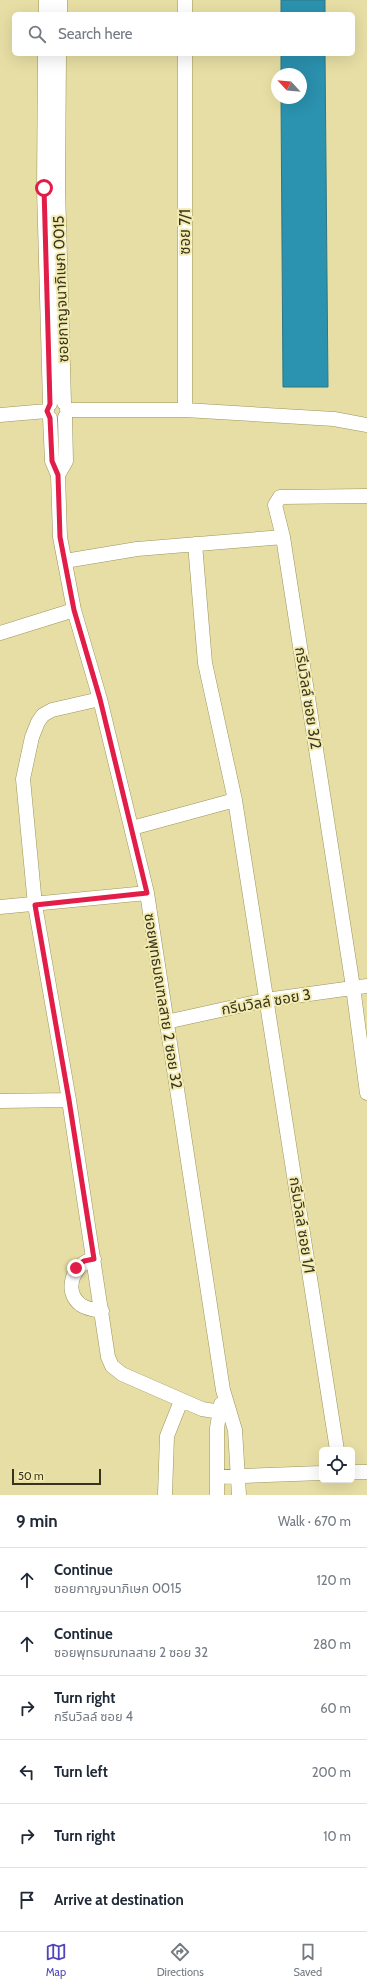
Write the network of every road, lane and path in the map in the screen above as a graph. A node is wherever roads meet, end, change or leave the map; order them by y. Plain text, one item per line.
1 (46, 0) edge
2 (60, 0) edge
3 (185, 0) edge
4 (46, 12) edge
5 (60, 12) edge
6 (185, 12) edge
7 (45, 56) edge
8 (60, 56) edge
9 (185, 56) edge
10 (65, 410) junction
11 (185, 410) junction
12 (49, 411) junction
13 (0, 415) edge
14 (367, 425) edge
15 (58, 475) junction
16 (367, 496) edge
17 (283, 537) junction
18 (195, 544) junction
19 (64, 561) junction
20 (74, 610) junction
21 (0, 633) edge
22 (100, 699) junction
23 (235, 800) junction
24 (132, 828) junction
25 (147, 893) junction
26 (35, 905) junction
27 (0, 907) edge
28 (367, 986) edge
29 (353, 987) junction
30 (266, 1000) junction
31 (166, 1022) junction
32 (367, 1093) edge
33 (69, 1100) junction
34 (0, 1101) edge
35 (94, 1259) junction
36 (102, 1311) junction
37 (223, 1390) junction
38 (181, 1401) junction
39 (220, 1412) junction
40 (337, 1447) edge
41 (355, 1472) edge
42 (367, 1472) edge
43 (319, 1473) edge
44 (216, 1477) junction
45 (238, 1477) junction
46 (165, 1495) edge
47 (217, 1495) edge
48 (239, 1495) edge

1 - 4 street
2 - 5 street
3 - 6 street
7 - 12 street, ซอยกาญจนาภิเษก 0015
8 - 10 street, ซอยกาญจนาภิเษก 0015
9 - 11 street, ซอย 7/1
10 - 11 street
10 - 12 street
10 - 15 street, ซอยพุทธมณฑลสาย 2 ซอย 32
11 - 14 street
12 - 13 street
12 - 15 street, ซอยพุทธมณฑลสาย 2 ซอย 32
15 - 19 street, ซอยพุทธมณฑลสาย 2 ซอย 32
16 - 17 street, กรีนวิลล์ ซอย 3/2
17 - 18 street
17 - 29 street, กรีนวิลล์ ซอย 3/2
18 - 19 street
18 - 23 street, กรีนวิลล์ ซอย 1/1
19 - 20 street, ซอยพุทธมณฑลสาย 2 ซอย 32
20 - 21 street
20 - 22 street, ซอยพุทธมณฑลสาย 2 ซอย 32
22 - 24 street, ซอยพุทธมณฑลสาย 2 ซอย 32
22 - 26 street
23 - 24 street
23 - 30 street, กรีนวิลล์ ซอย 1/1
24 - 25 street, ซอยพุทธมณฑลสาย 2 ซอย 32
25 - 26 street
25 - 31 street, ซอยพุทธมณฑลสาย 2 ซอย 32
26 - 27 street
26 - 33 street
28 - 29 street, กรีนวิลล์ ซอย 3
29 - 30 street, กรีนวิลล์ ซอย 3
29 - 32 street, กรีนวิลล์ ซอย 3/2
30 - 31 street, กรีนวิลล์ ซอย 3
30 - 40 street, กรีนวิลล์ ซอย 1/1
31 - 37 street, ซอยพุทธมณฑลสาย 2 ซอย 32
33 - 34 street
33 - 35 street
35 - 36 street
35 - 36 street
36 - 38 street
37 - 39 street, ซอยพุทธมณฑลสาย 2 ซอย 32
37 - 45 street, ซอยพุทธมณฑลสาย 2 ซอย 32
38 - 39 street
38 - 46 street
39 - 44 street, ซอยพุทธมณฑลสาย 2 ซอย 32
41 - 42 street
43 - 45 street
44 - 45 street
44 - 47 street, ซอยพุทธมณฑลสาย 2 ซอย 32
45 - 48 street, ซอยพุทธมณฑลสาย 2 ซอย 32

